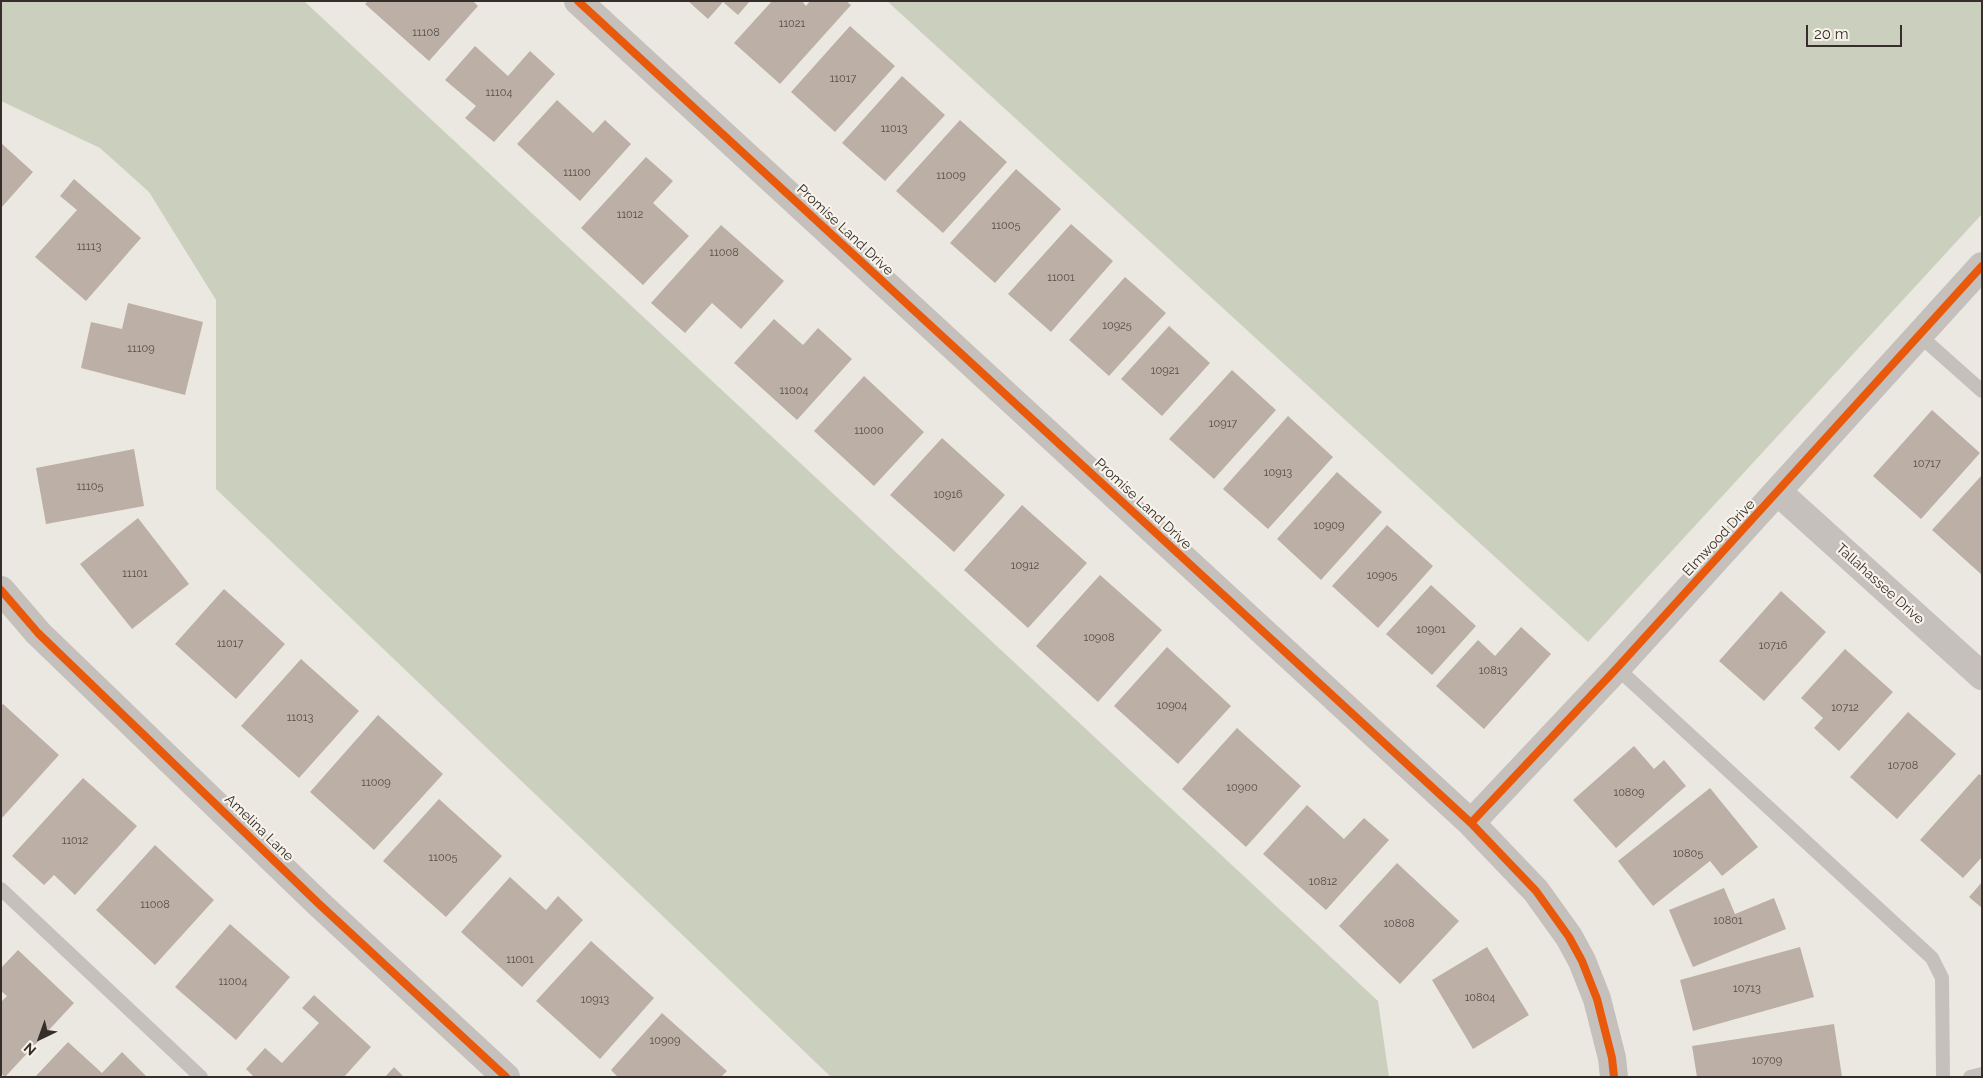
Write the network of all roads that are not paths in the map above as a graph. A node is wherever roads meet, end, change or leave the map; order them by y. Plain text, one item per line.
1 (578, 1) edge
2 (1982, 266) edge
3 (1919, 335) junction
4 (1982, 391) edge
5 (1778, 492) junction
6 (1, 590) edge
7 (1617, 668) junction
8 (1982, 676) edge
9 (1471, 823) junction
10 (1, 889) edge
11 (1982, 1074) edge
12 (201, 1077) edge
13 (506, 1077) edge
14 (1614, 1077) edge
15 (1943, 1077) edge
16 (1970, 1077) edge

1 - 9 street, Promise Land Drive
2 - 3 street, Elmwood Drive
3 - 4 lane
3 - 5 street, Elmwood Drive
5 - 7 street, Elmwood Drive
5 - 8 street, Tallahassee Drive
6 - 13 street, Amelina Lane
7 - 9 street, Elmwood Drive
7 - 15 lane
9 - 14 street, Promise Land Drive
10 - 12 lane
11 - 16 lane

